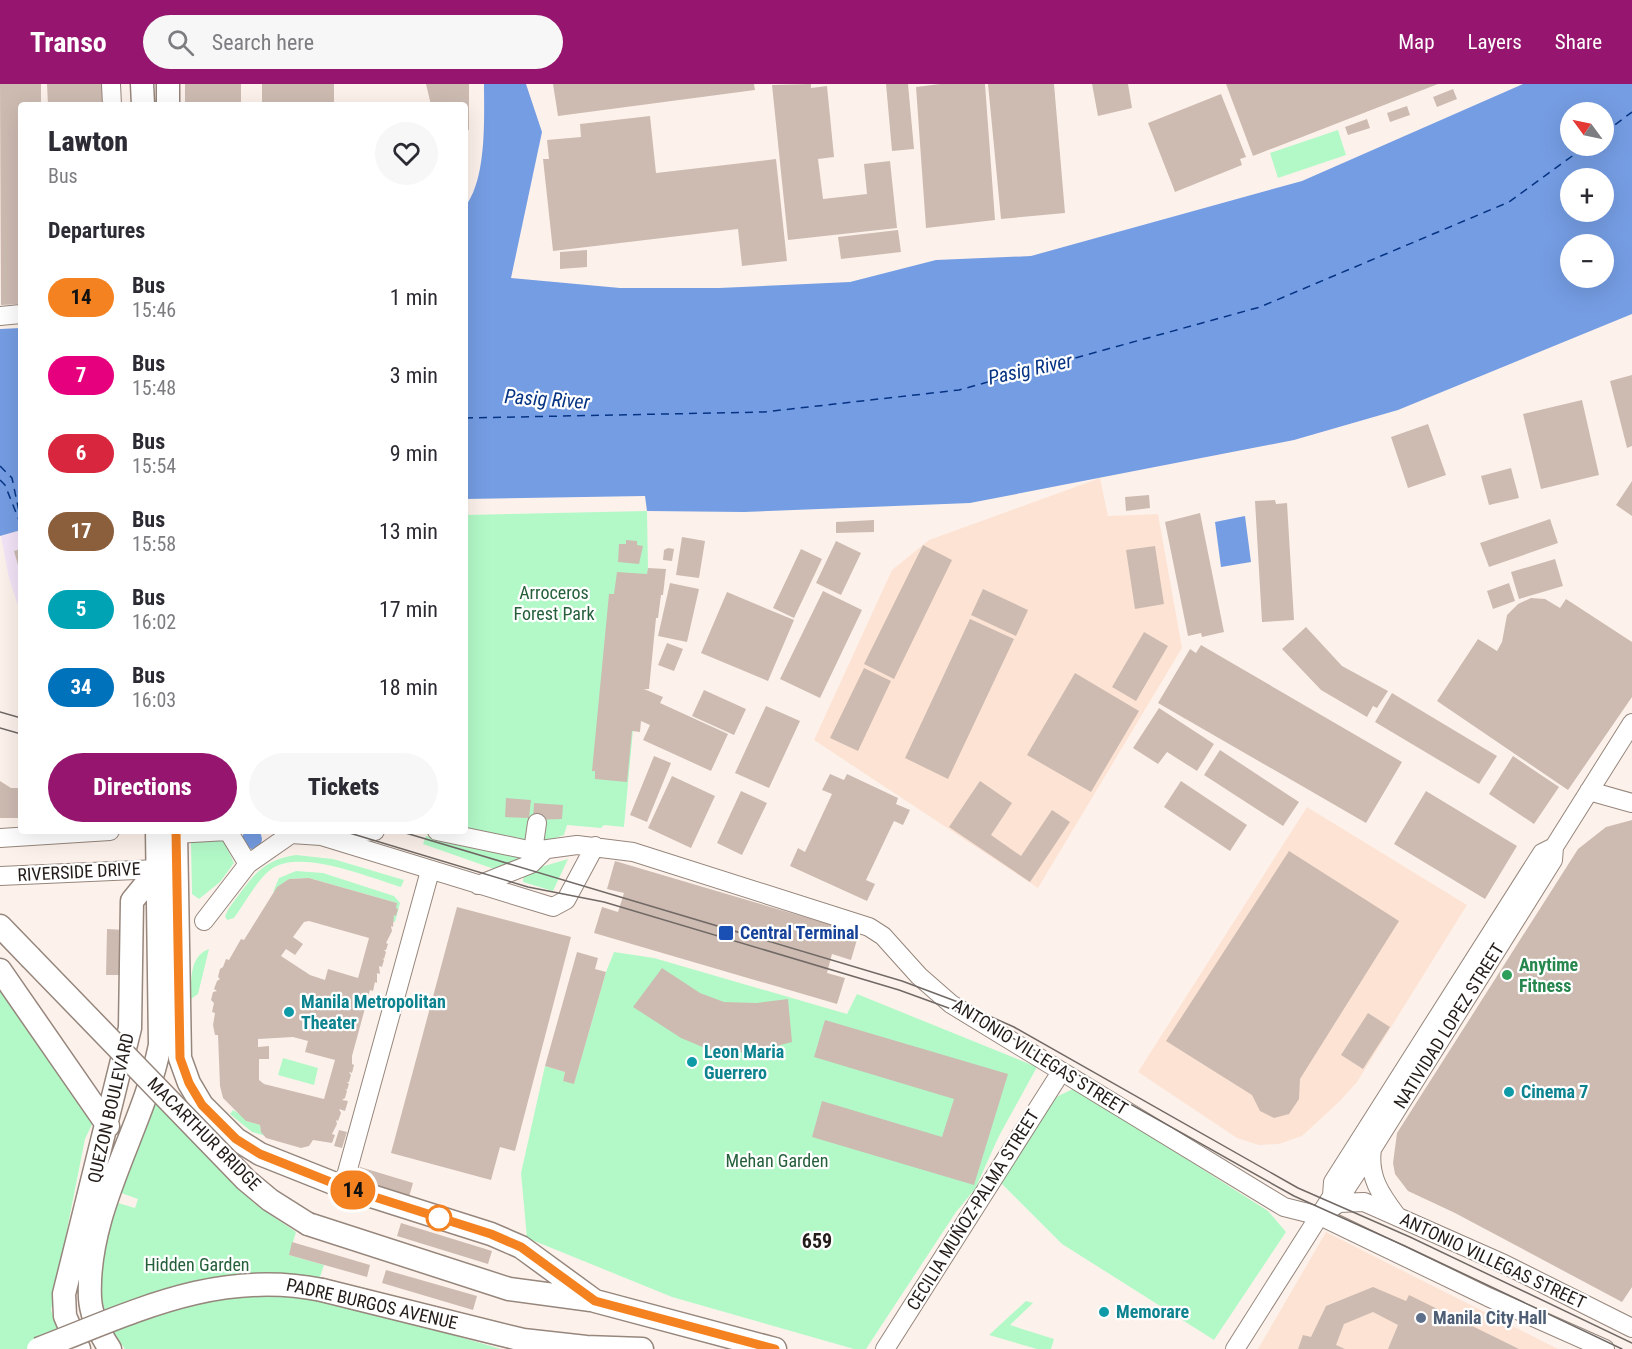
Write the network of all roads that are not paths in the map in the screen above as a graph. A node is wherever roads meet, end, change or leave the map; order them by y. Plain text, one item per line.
1 (111, 84) edge
2 (142, 84) edge
3 (168, 84) edge
4 (112, 102) edge
5 (143, 102) edge
6 (168, 102) edge
7 (18, 314) edge
8 (0, 316) edge
9 (1632, 723) edge
10 (1589, 791) junction
11 (1632, 803) edge
12 (537, 823) dead end
13 (63, 834) edge
14 (168, 834) edge
15 (169, 834) edge
16 (229, 834) edge
17 (286, 834) edge
18 (305, 834) edge
19 (343, 834) edge
20 (452, 834) edge
21 (321, 836) junction
22 (0, 838) edge
23 (596, 846) junction
24 (539, 851) junction
25 (248, 864) junction
26 (158, 869) junction
27 (430, 871) junction
28 (0, 876) edge
29 (478, 885) junction
30 (204, 921) dead end
31 (0, 926) edge
32 (1491, 946) junction
33 (0, 970) edge
34 (1061, 1072) junction
35 (108, 1126) junction
36 (1372, 1149) junction
37 (343, 1187) junction
38 (1332, 1196) junction
39 (1320, 1216) junction
40 (1398, 1217) junction
41 (595, 1301) junction
42 (1632, 1328) edge
43 (38, 1349) edge
44 (79, 1349) edge
45 (110, 1349) edge
46 (642, 1349) edge
47 (776, 1349) edge
48 (885, 1349) edge
49 (1235, 1349) edge
50 (1605, 1349) edge

1 - 4 street
2 - 5 main road
3 - 6 main road
7 - 8 street
9 - 10 street, NATIVIDAD LOPEZ STREET
10 - 11 street
10 - 32 street, NATIVIDAD LOPEZ STREET
12 - 24 street
13 - 22 street
14 - 26 main road, QUEZON BOULEVARD
15 - 37 main road
16 - 25 street
17 - 25 street
18 - 21 street
19 - 21 street
20 - 24 street, ANTONIO VILLEGAS STREET
21 - 27 street
23 - 24 street, ANTONIO VILLEGAS STREET
23 - 29 street
23 - 34 street, ANTONIO VILLEGAS STREET
24 - 29 street, ANTONIO VILLEGAS STREET
25 - 30 street
26 - 28 street, RIVERSIDE DRIVE
26 - 35 main road, QUEZON BOULEVARD
26 - 45 main road, QUEZON BOULEVARD
27 - 29 street
27 - 37 street
31 - 41 main road, MACARTHUR BRIDGE, bridge
32 - 36 street, NATIVIDAD LOPEZ STREET
32 - 38 street, NATIVIDAD LOPEZ STREET
33 - 35 main road
34 - 39 street, ANTONIO VILLEGAS STREET
34 - 48 street, CECILIA MUÑOZ-PALMA STREET
35 - 44 main road, QUEZON BOULEVARD
36 - 38 street, NATIVIDAD LOPEZ STREET
36 - 40 street
37 - 41 main road
38 - 39 street, NATIVIDAD LOPEZ STREET
39 - 40 street, ANTONIO VILLEGAS STREET
39 - 49 street, NATIVIDAD LOPEZ STREET
39 - 50 street, ANTONIO VILLEGAS STREET
40 - 42 street, ANTONIO VILLEGAS STREET
41 - 47 main road
43 - 46 main road, PADRE BURGOS AVENUE, bridge

